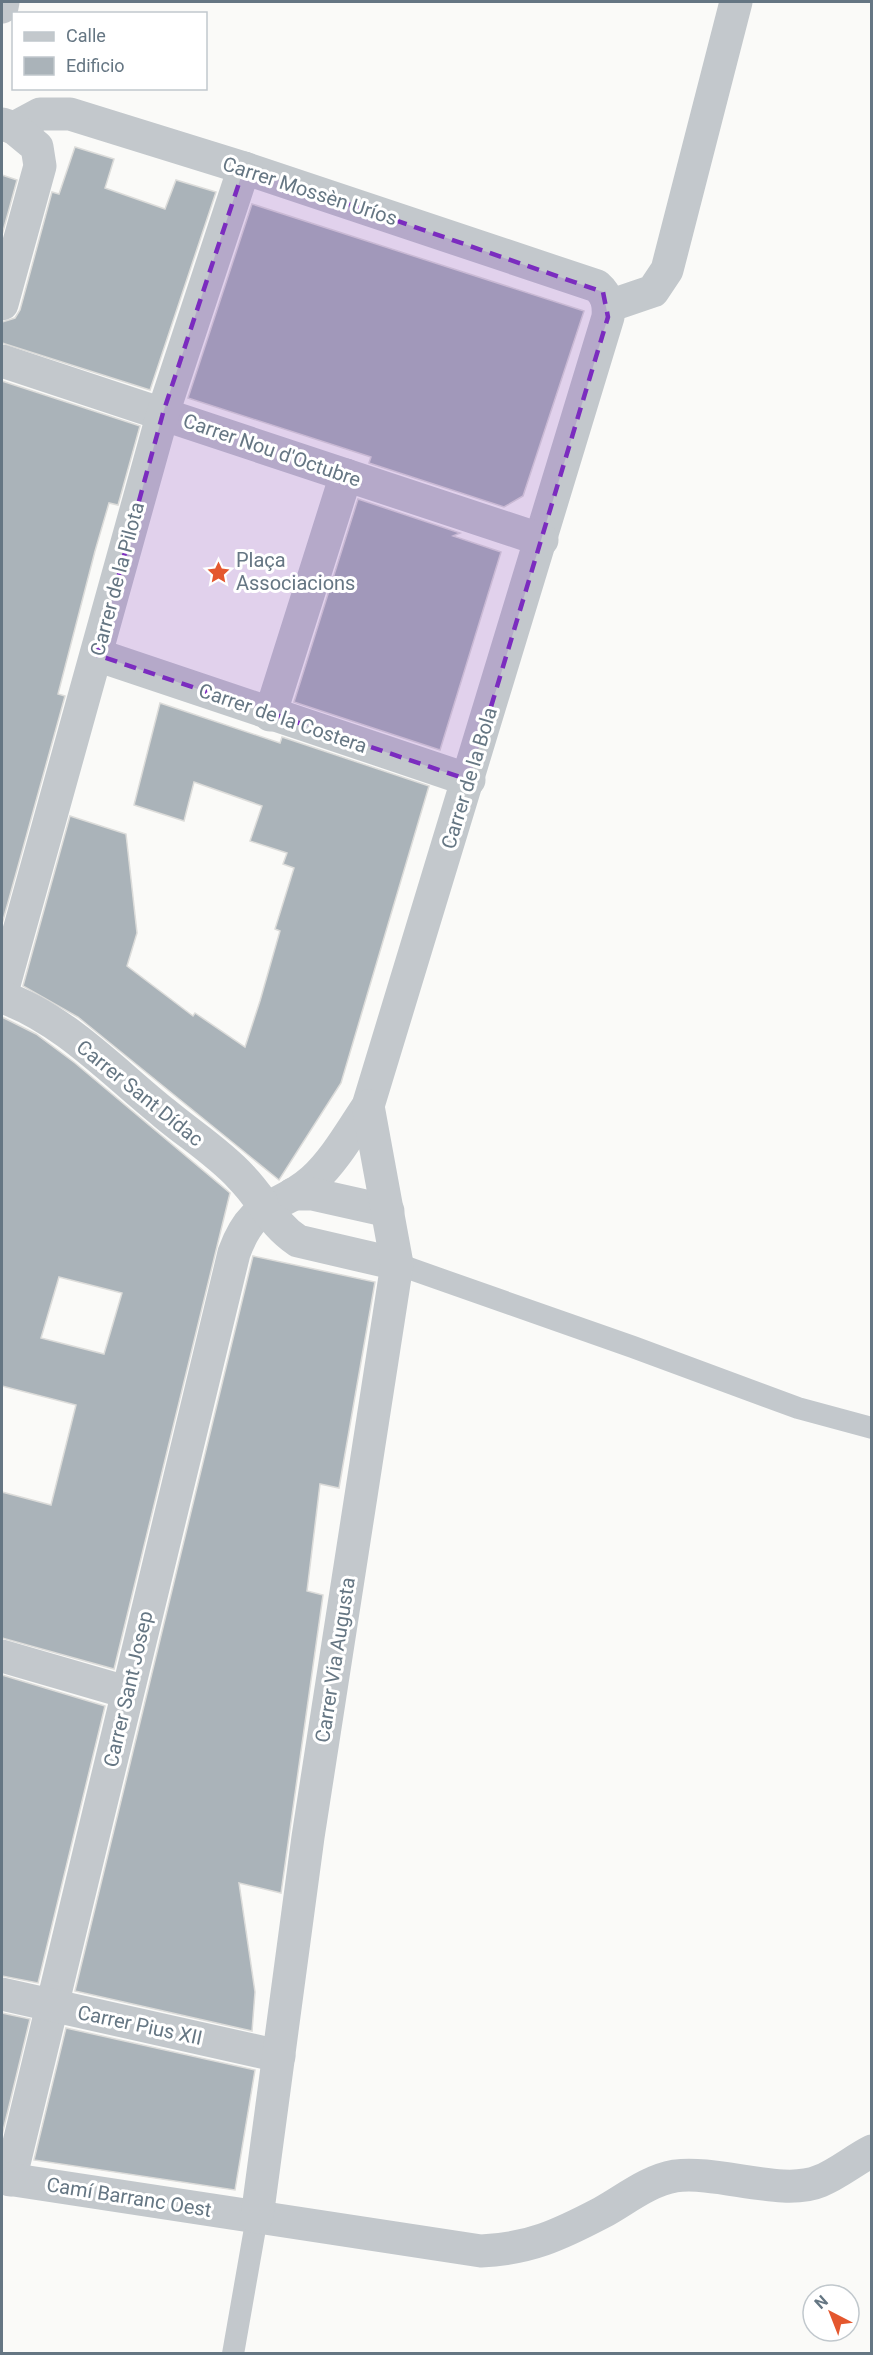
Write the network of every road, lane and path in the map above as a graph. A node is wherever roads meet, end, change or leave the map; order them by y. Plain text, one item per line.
1 (3, 2) edge
2 (736, 2) edge
3 (2, 7) edge
4 (8, 126) edge
5 (244, 168) junction
6 (2, 304) edge
7 (609, 306) junction
8 (2, 362) edge
9 (163, 413) junction
10 (346, 475) junction
11 (542, 540) junction
12 (97, 655) junction
13 (270, 715) junction
14 (469, 780) junction
15 (2, 994) edge
16 (368, 1106) junction
17 (293, 1194) junction
18 (263, 1208) junction
19 (388, 1211) junction
20 (397, 1264) junction
21 (872, 1428) edge
22 (2, 1656) edge
23 (126, 1692) junction
24 (2, 1994) edge
25 (53, 2006) junction
26 (279, 2056) junction
27 (872, 2151) edge
28 (6, 2179) edge
29 (257, 2217) junction
30 (233, 2354) edge

1 - 3 street
2 - 7 street
4 - 5 street, Carrer Mossèn Uríos
4 - 6 street
5 - 7 street, Carrer Mossèn Uríos
5 - 9 street, Carrer de la Pilota
7 - 11 street, Carrer de la Bola
8 - 9 street, Carrer Nou d'Octubre
9 - 10 street, Carrer Nou d'Octubre
9 - 12 street, Carrer de la Pilota
10 - 11 street, Carrer Nou d'Octubre
10 - 13 street
11 - 14 street, Carrer de la Bola
12 - 13 street, Carrer de la Costera
12 - 15 street, Carrer de la Pilota
13 - 14 street, Carrer de la Costera
14 - 16 street, Carrer de la Bola
15 - 18 street, Carrer Sant Dídac
16 - 17 street, Carrer de la Bola
16 - 19 street, Carrer Via Augusta
17 - 18 street, Carrer de la Bola
17 - 19 street
18 - 20 street, Carrer Sant Dídac
18 - 23 street, Carrer Sant Josep
19 - 20 street, Carrer Via Augusta
20 - 21 lane
20 - 26 street, Carrer Via Augusta
22 - 23 street
23 - 25 street, Carrer Sant Josep
24 - 25 street, Carrer Pius XII
25 - 26 street, Carrer Pius XII
25 - 28 street, Carrer Sant Josep
26 - 29 street, Carrer Via Augusta
27 - 29 street, Camí Barranc Oest
28 - 29 street, Camí Barranc Oest
29 - 30 lane

